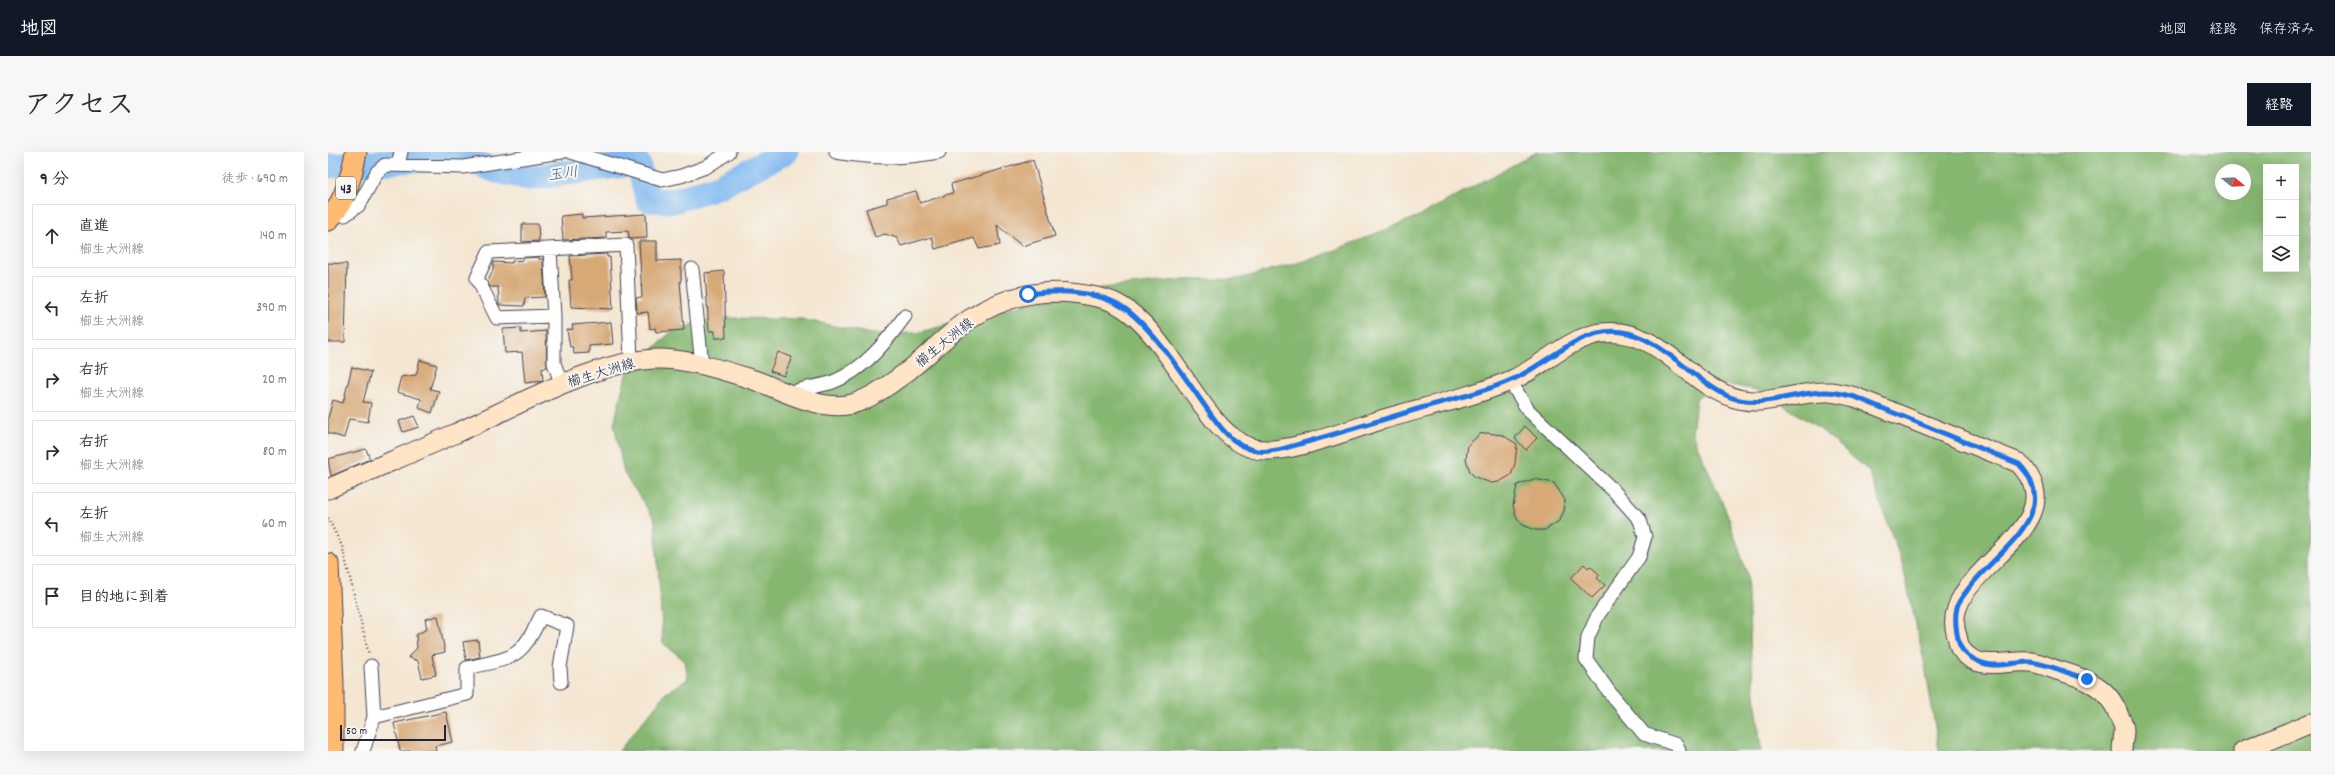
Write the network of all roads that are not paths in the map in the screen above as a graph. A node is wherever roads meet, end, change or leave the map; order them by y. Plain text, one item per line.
1 (356, 152) edge
2 (401, 152) edge
3 (562, 152) edge
4 (571, 152) edge
5 (729, 152) edge
6 (836, 152) edge
7 (939, 152) edge
8 (398, 165) junction
9 (331, 217) edge
10 (550, 249) junction
11 (692, 269) dead end
12 (554, 316) junction
13 (905, 316) dead end
14 (631, 360) junction
15 (702, 365) junction
16 (1510, 381) junction
17 (562, 384) junction
18 (789, 394) junction
19 (328, 489) edge
20 (328, 564) edge
21 (371, 666) road end
22 (560, 682) dead end
23 (374, 717) junction
24 (2311, 722) edge
25 (333, 751) edge
26 (363, 751) edge
27 (1679, 751) edge
28 (2122, 751) edge
29 (2243, 751) edge

1 - 9 main road, 43
2 - 8 street
3 - 8 street
4 - 5 street
6 - 7 street
8 - 9 street
10 - 12 street
10 - 12 street
10 - 14 street
11 - 15 street
12 - 17 street
13 - 18 street
14 - 15 main road, 櫛生大洲線
14 - 17 main road, 櫛生大洲線
15 - 18 main road, 櫛生大洲線
16 - 18 main road, 櫛生大洲線
16 - 27 street
16 - 28 main road, 櫛生大洲線
17 - 19 main road, 櫛生大洲線
20 - 25 main road
21 - 23 street
22 - 23 street
23 - 26 street
24 - 29 main road

